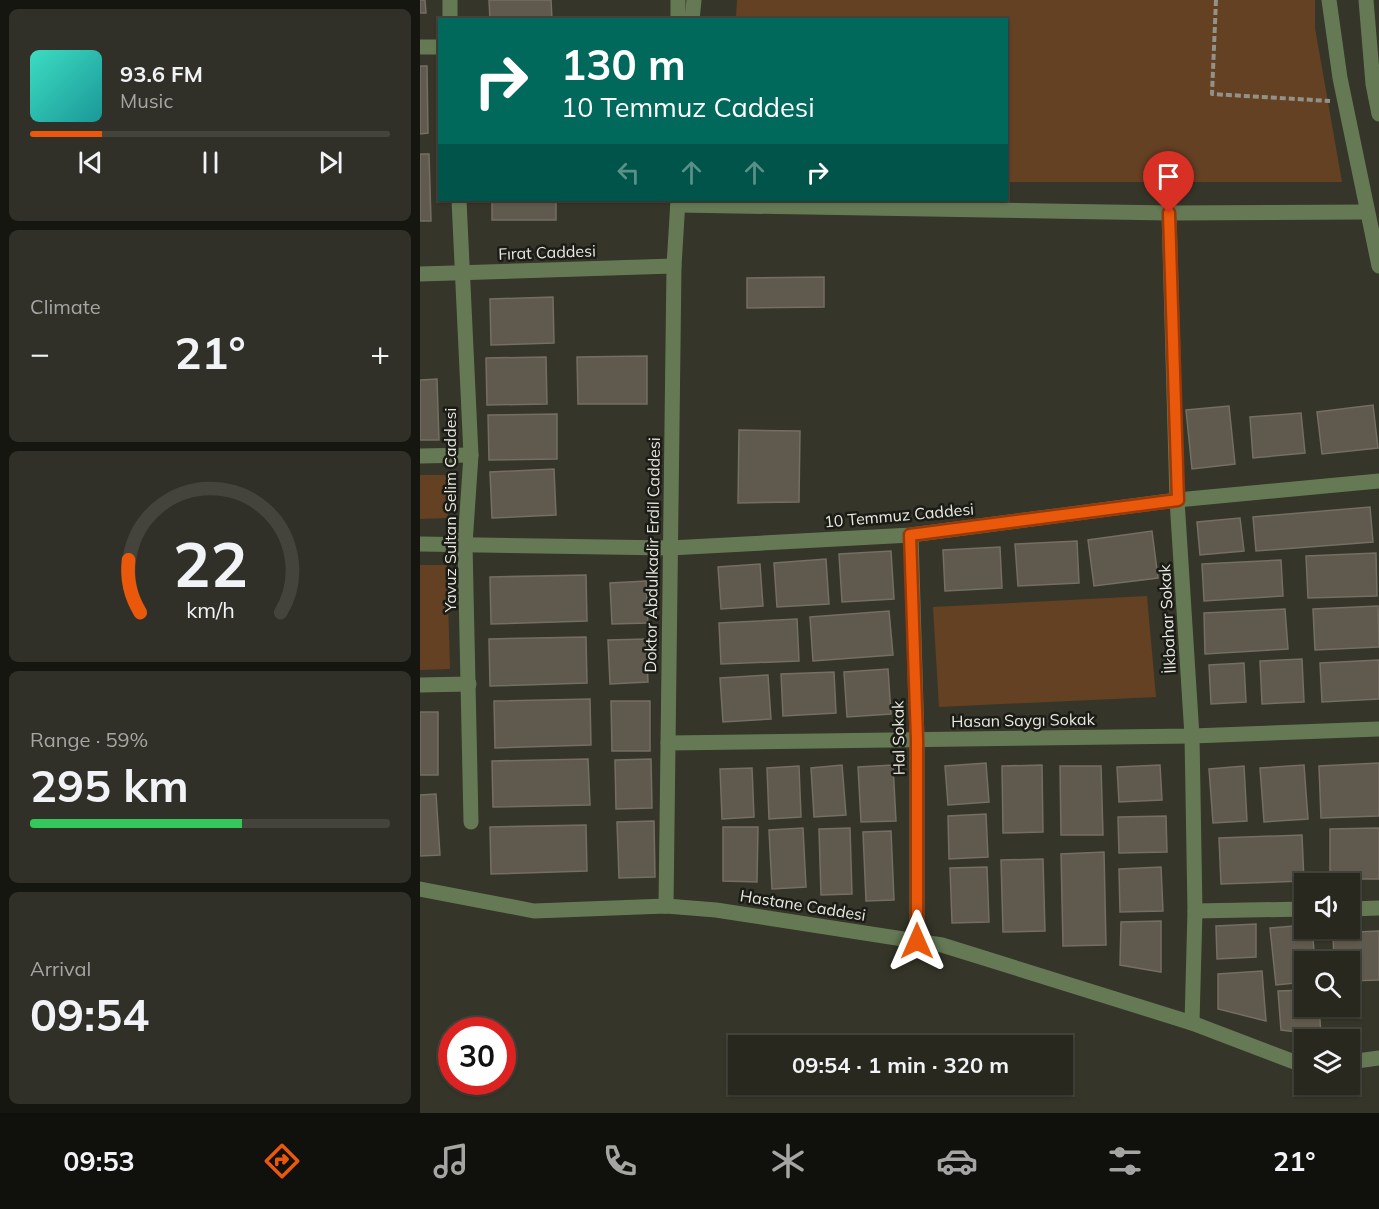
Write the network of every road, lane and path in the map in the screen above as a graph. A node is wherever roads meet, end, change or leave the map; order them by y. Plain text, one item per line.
1 (450, 0) edge
2 (678, 0) edge
3 (694, 0) edge
4 (1216, 0) edge
5 (1329, 0) edge
6 (1366, 0) edge
7 (450, 18) edge
8 (678, 18) edge
9 (692, 18) edge
10 (420, 47) edge
11 (438, 47) edge
12 (1376, 84) edge
13 (1345, 102) junction
14 (1379, 114) edge
15 (459, 201) edge
16 (678, 201) edge
17 (1367, 212) junction
18 (1169, 213) junction
19 (674, 266) junction
20 (1379, 266) edge
21 (463, 273) junction
22 (420, 274) edge
23 (471, 455) junction
24 (420, 456) edge
25 (1379, 480) edge
26 (1178, 500) junction
27 (910, 535) junction
28 (420, 544) edge
29 (465, 544) junction
30 (670, 548) junction
31 (469, 684) junction
32 (420, 685) edge
33 (1379, 729) edge
34 (1192, 736) junction
35 (917, 740) junction
36 (668, 744) junction
37 (471, 822) dead end
38 (420, 889) edge
39 (666, 906) junction
40 (1379, 908) edge
41 (1294, 909) edge
42 (1360, 909) edge
43 (1195, 911) junction
44 (917, 941) junction
45 (1192, 1023) junction
46 (1379, 1058) edge
47 (1360, 1061) edge
48 (1294, 1062) edge

1 - 7 street
2 - 8 street
3 - 9 street
4 - 13 path
5 - 13 street
6 - 12 street
10 - 11 street
12 - 14 street
13 - 17 street
15 - 21 street, Yavuz Sultan Selim Caddesi
16 - 18 street
16 - 19 street, Doktor Abdulkadir Erdil Caddesi
17 - 18 street
17 - 20 street
18 - 26 street, İlkbahar Sokak
19 - 21 street, Fırat Caddesi
19 - 30 street, Doktor Abdulkadir Erdil Caddesi
21 - 22 street, Fırat Caddesi
21 - 23 street, Yavuz Sultan Selim Caddesi
23 - 24 street
23 - 29 street, Yavuz Sultan Selim Caddesi
25 - 26 street, 10 Temmuz Caddesi
26 - 27 street, 10 Temmuz Caddesi
26 - 34 street, İlkbahar Sokak
27 - 30 street, 10 Temmuz Caddesi
27 - 35 street, Hal Sokak
28 - 29 street, 10 Temmuz Caddesi
29 - 30 street, 10 Temmuz Caddesi
29 - 31 street, Yavuz Sultan Selim Caddesi
30 - 36 street, Doktor Abdulkadir Erdil Caddesi
31 - 32 street
31 - 37 street, Yavuz Sultan Selim Caddesi
33 - 34 street, Hasan Saygı Sokak
34 - 35 street, Hasan Saygı Sokak
34 - 43 street, İlkbahar Sokak
35 - 36 street, Hasan Saygı Sokak
35 - 44 street, Hal Sokak
36 - 39 street, Doktor Abdulkadir Erdil Caddesi
38 - 39 street, Hastane Caddesi
39 - 44 street, Hastane Caddesi
40 - 42 street
41 - 43 street
43 - 45 street, İlkbahar Sokak
44 - 45 street, Hastane Caddesi
45 - 48 street, Hastane Caddesi
46 - 47 street

